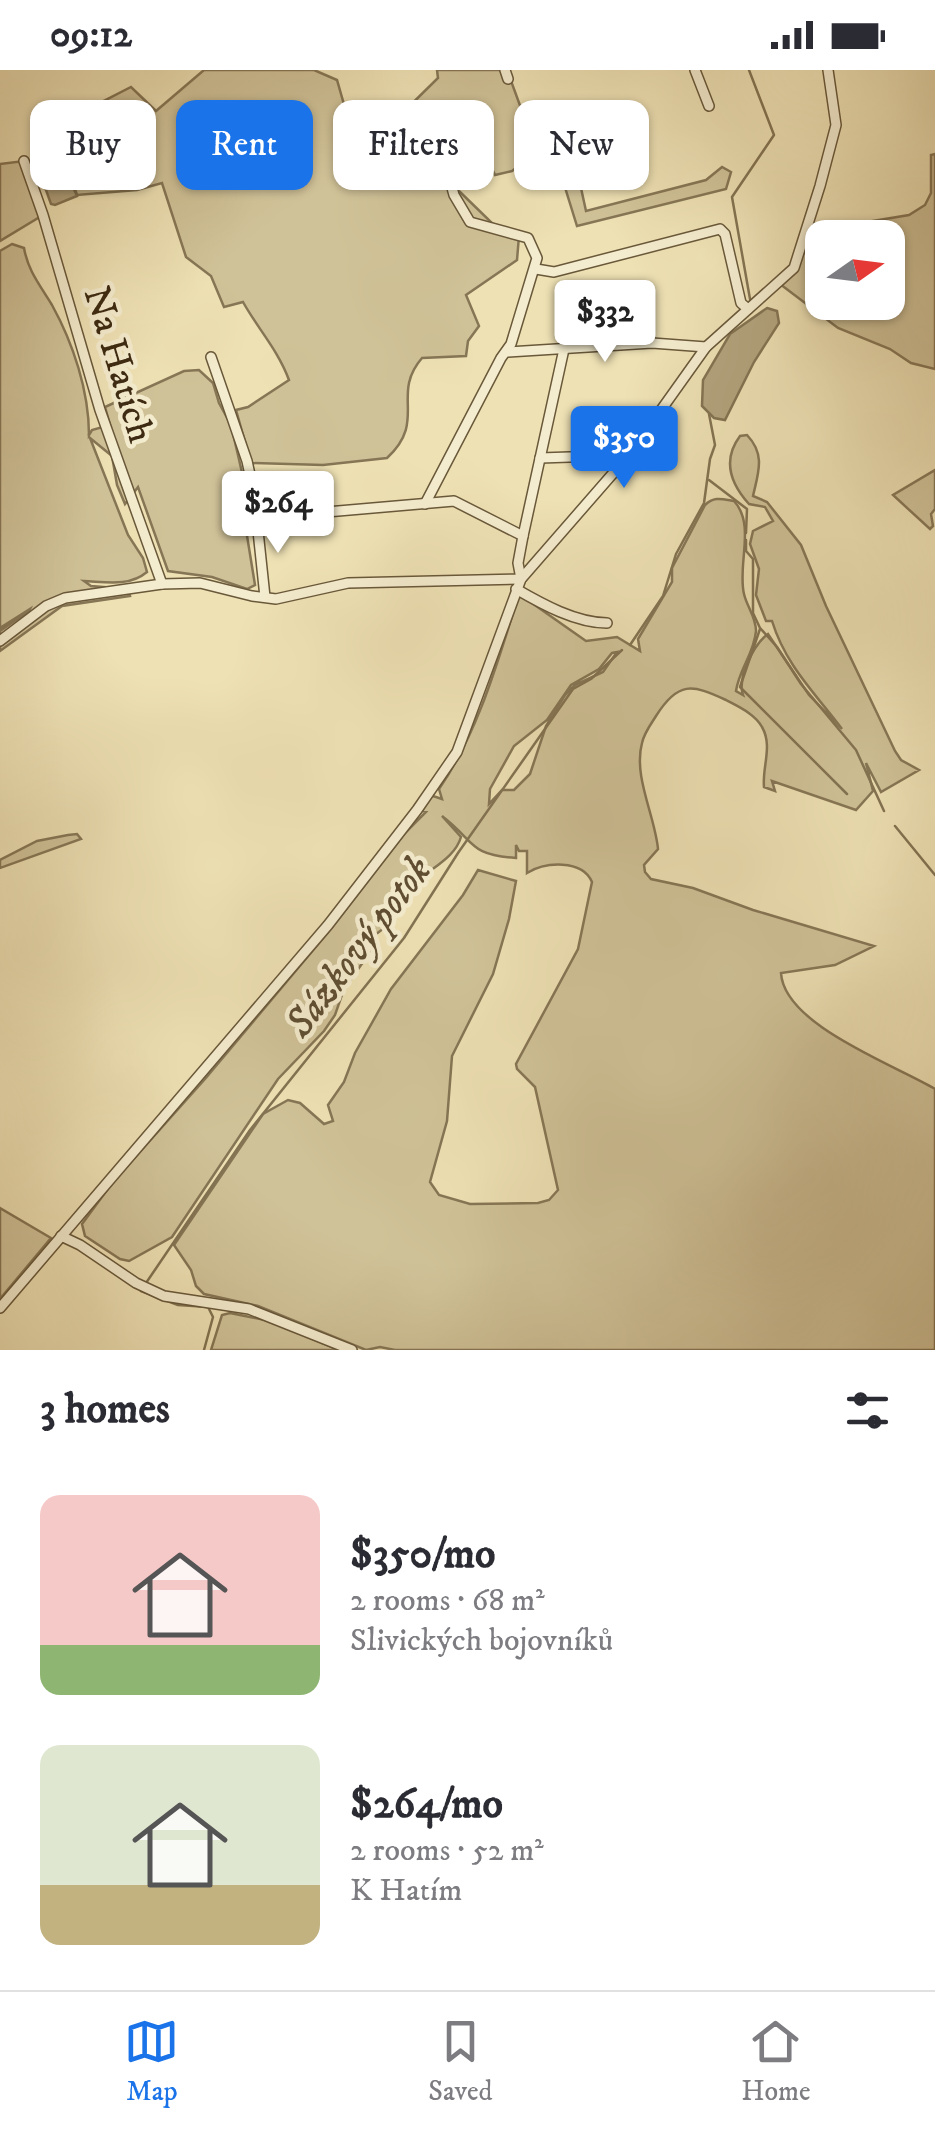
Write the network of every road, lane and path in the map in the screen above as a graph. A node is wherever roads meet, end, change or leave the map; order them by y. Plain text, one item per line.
1 (696, 70) edge
2 (828, 70) edge
3 (708, 106) dead end
4 (24, 161) dead end
5 (453, 190) edge
6 (536, 269) junction
7 (748, 309) junction
8 (706, 347) junction
9 (564, 349) junction
10 (508, 352) junction
11 (211, 357) dead end
12 (628, 455) junction
13 (540, 458) junction
14 (432, 489) junction
15 (454, 500) junction
16 (425, 504) junction
17 (257, 518) junction
18 (523, 536) junction
19 (162, 584) junction
20 (518, 584) junction
21 (265, 597) junction
22 (594, 623) junction
23 (607, 624) dead end
24 (594, 636) dead end
25 (0, 641) edge
26 (61, 1236) junction
27 (0, 1308) edge
28 (352, 1350) edge

1 - 3 street
2 - 7 street
4 - 19 street, Na Hatích
5 - 6 street
6 - 7 street
6 - 10 street
7 - 8 street
8 - 9 street
8 - 12 street
9 - 10 street
9 - 13 street
10 - 14 street
11 - 17 street
12 - 13 street
12 - 20 street
13 - 18 street
14 - 15 street
14 - 16 street
15 - 16 street
15 - 18 street
16 - 17 street
17 - 21 street
18 - 20 street
19 - 21 street
19 - 25 street
20 - 21 street
20 - 22 street
20 - 26 street
22 - 23 street
22 - 24 street
26 - 27 street
26 - 28 street

